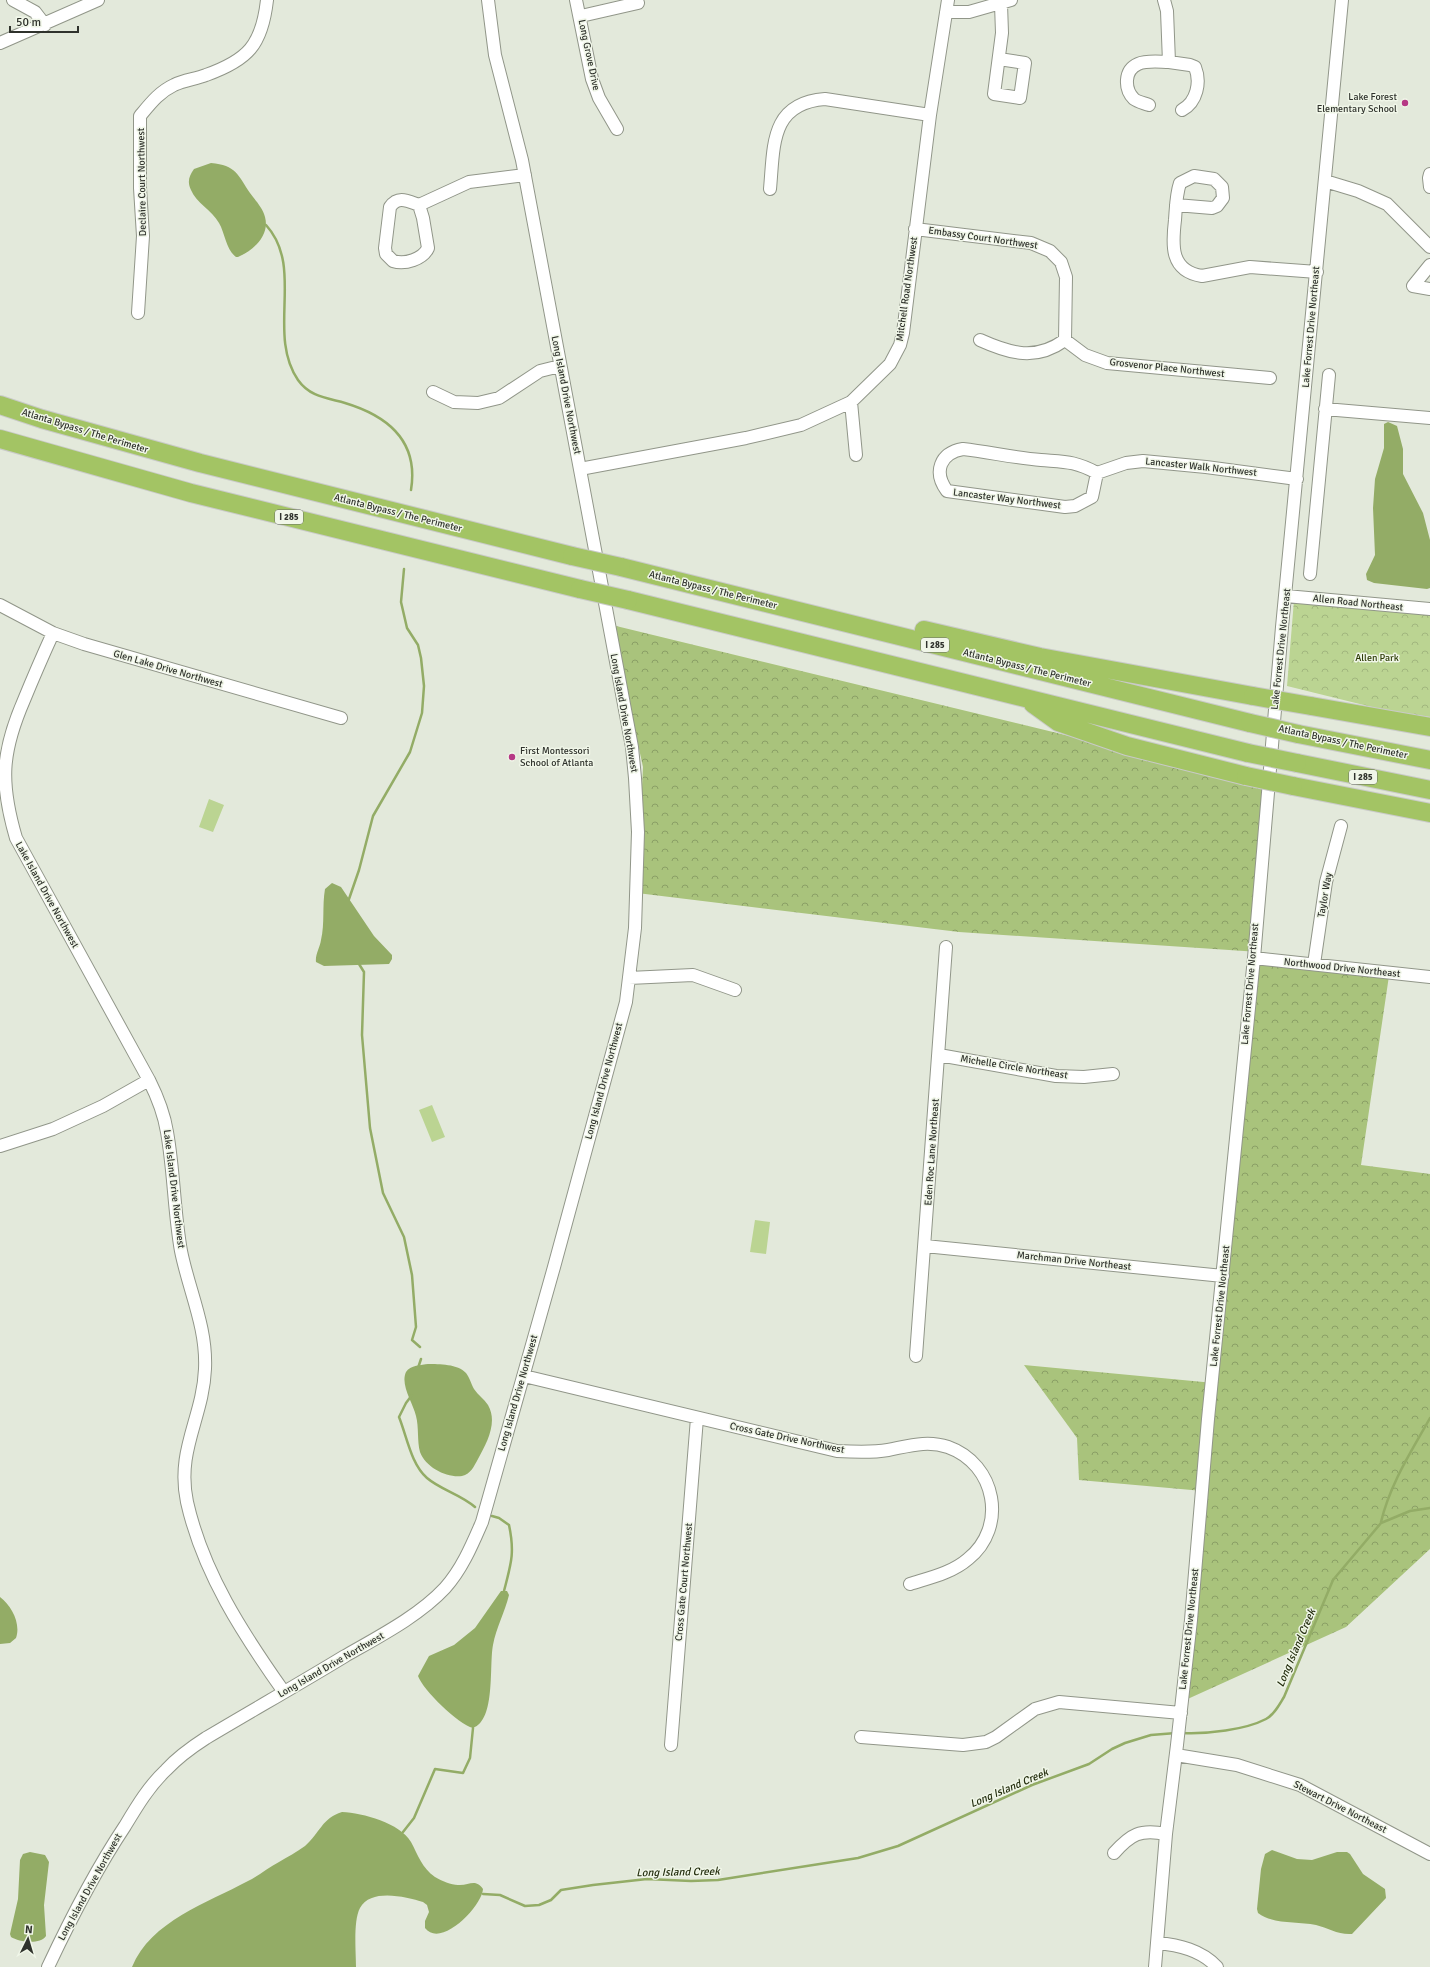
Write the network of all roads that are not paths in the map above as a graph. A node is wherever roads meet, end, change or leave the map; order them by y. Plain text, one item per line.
1 (13, 0) edge
2 (98, 0) edge
3 (267, 0) edge
4 (488, 0) edge
5 (576, 0) edge
6 (948, 0) edge
7 (1164, 0) edge
8 (1342, 0) edge
9 (1006, 2) edge
10 (638, 3) dead end
11 (946, 12) junction
12 (581, 16) junction
13 (45, 25) junction
14 (0, 44) edge
15 (999, 59) dead end
16 (1170, 62) junction
17 (1149, 104) dead end
18 (1182, 110) dead end
19 (930, 115) junction
20 (617, 129) dead end
21 (1430, 174) edge
22 (525, 175) junction
23 (1325, 181) junction
24 (1430, 187) edge
25 (770, 189) dead end
26 (419, 205) junction
27 (1176, 205) dead end
28 (915, 229) junction
29 (1430, 247) edge
30 (1430, 265) edge
31 (1316, 272) junction
32 (1430, 289) edge
33 (138, 313) dead end
34 (980, 340) dead end
35 (1065, 340) junction
36 (560, 366) junction
37 (1329, 375) dead end
38 (1270, 378) dead end
39 (433, 392) dead end
40 (851, 402) junction
41 (0, 405) edge
42 (1325, 409) junction
43 (1430, 418) edge
44 (0, 439) edge
45 (856, 455) dead end
46 (580, 469) junction
47 (1101, 472) junction
48 (1297, 479) junction
49 (1310, 574) dead end
50 (734, 596) junction
51 (1286, 596) junction
52 (0, 605) edge
53 (1430, 609) edge
54 (53, 632) junction
55 (1024, 698) junction
56 (341, 718) dead end
57 (1430, 727) edge
58 (1430, 760) edge
59 (1430, 790) edge
60 (1430, 813) edge
61 (1341, 826) dead end
62 (946, 947) dead end
63 (1254, 958) junction
64 (1314, 964) junction
65 (1430, 977) edge
66 (629, 978) junction
67 (735, 990) dead end
68 (939, 1054) junction
69 (1113, 1074) dead end
70 (149, 1080) junction
71 (0, 1146) edge
72 (925, 1246) junction
73 (1223, 1276) junction
74 (916, 1356) dead end
75 (524, 1376) junction
76 (698, 1418) junction
77 (910, 1584) dead end
78 (284, 1692) junction
79 (1181, 1713) junction
80 (861, 1738) dead end
81 (671, 1745) dead end
82 (1177, 1750) junction
83 (1166, 1834) junction
84 (1114, 1853) dead end
85 (1430, 1854) edge
86 (1157, 1943) junction
87 (48, 1967) edge
88 (1155, 1967) edge
89 (1217, 1967) edge

1 - 13 street
2 - 13 street
3 - 33 street, Declaire Court Northwest
4 - 22 street, Long Island Drive Northwest
5 - 12 street, Long Grove Drive
6 - 11 street, Mitchell Road Northwest
7 - 16 street
8 - 23 street, Lake Forrest Drive Northeast
9 - 11 street
9 - 15 street
10 - 12 street
11 - 19 street, Mitchell Road Northwest
12 - 20 street, Long Grove Drive
13 - 14 street
16 - 17 street
16 - 18 street
19 - 25 street
19 - 28 street, Mitchell Road Northwest
21 - 24 street
22 - 26 street
22 - 36 street, Long Island Drive Northwest
23 - 29 street
23 - 31 street, Lake Forrest Drive Northeast
26 - 26 street
27 - 31 street
28 - 35 street, Embassy Court Northwest
28 - 40 street, Mitchell Road Northwest
30 - 32 street
31 - 48 street, Lake Forrest Drive Northeast
34 - 35 street
35 - 38 street, Grosvenor Place Northwest
36 - 39 street
36 - 46 street, Long Island Drive Northwest
37 - 42 street
40 - 45 street
40 - 46 street, Mitchell Road Northwest
41 - 50 highway, Atlanta Bypass / The Perimeter / I 285, bridge
42 - 43 street
42 - 49 street
44 - 55 highway, I 285, bridge
46 - 66 street, Long Island Drive Northwest
47 - 47 street, Lancaster Way Northwest
47 - 48 street, Lancaster Walk Northwest
48 - 51 street, Lake Forrest Drive Northeast
50 - 57 highway, bridge
50 - 58 highway, Atlanta Bypass / The Perimeter / I 285, bridge
51 - 53 street, Allen Road Northeast
51 - 63 street, Lake Forrest Drive Northeast
52 - 54 street, Glen Lake Drive Northwest
54 - 56 street, Glen Lake Drive Northwest
54 - 70 street, Lake Island Drive Northwest
55 - 59 highway, I 285, bridge
55 - 60 highway, bridge
61 - 64 street, Taylor Way
62 - 68 street, Eden Roc Lane Northeast
63 - 64 street, Northwood Drive Northeast
63 - 73 street, Lake Forrest Drive Northeast
64 - 65 street, Northwood Drive Northeast
66 - 67 street
66 - 75 street, Long Island Drive Northwest
68 - 69 street, Michelle Circle Northeast
68 - 72 street, Eden Roc Lane Northeast
70 - 71 street
70 - 78 street, Lake Island Drive Northwest
72 - 73 street, Marchman Drive Northeast
72 - 74 street, Eden Roc Lane Northeast
73 - 79 street, Lake Forrest Drive Northeast
75 - 76 street, Cross Gate Drive Northwest
75 - 78 street, Long Island Drive Northwest
76 - 77 street, Cross Gate Drive Northwest
76 - 81 street, Cross Gate Court Northwest
78 - 87 street, Long Island Drive Northwest
79 - 80 street
79 - 82 street, Lake Forrest Drive Northeast
82 - 83 street, Lake Forrest Drive Northeast
82 - 85 street, Stewart Drive Northeast
83 - 84 street
83 - 86 street, Lake Forrest Drive Northeast
86 - 88 street, Lake Forrest Drive Northeast
86 - 89 street

